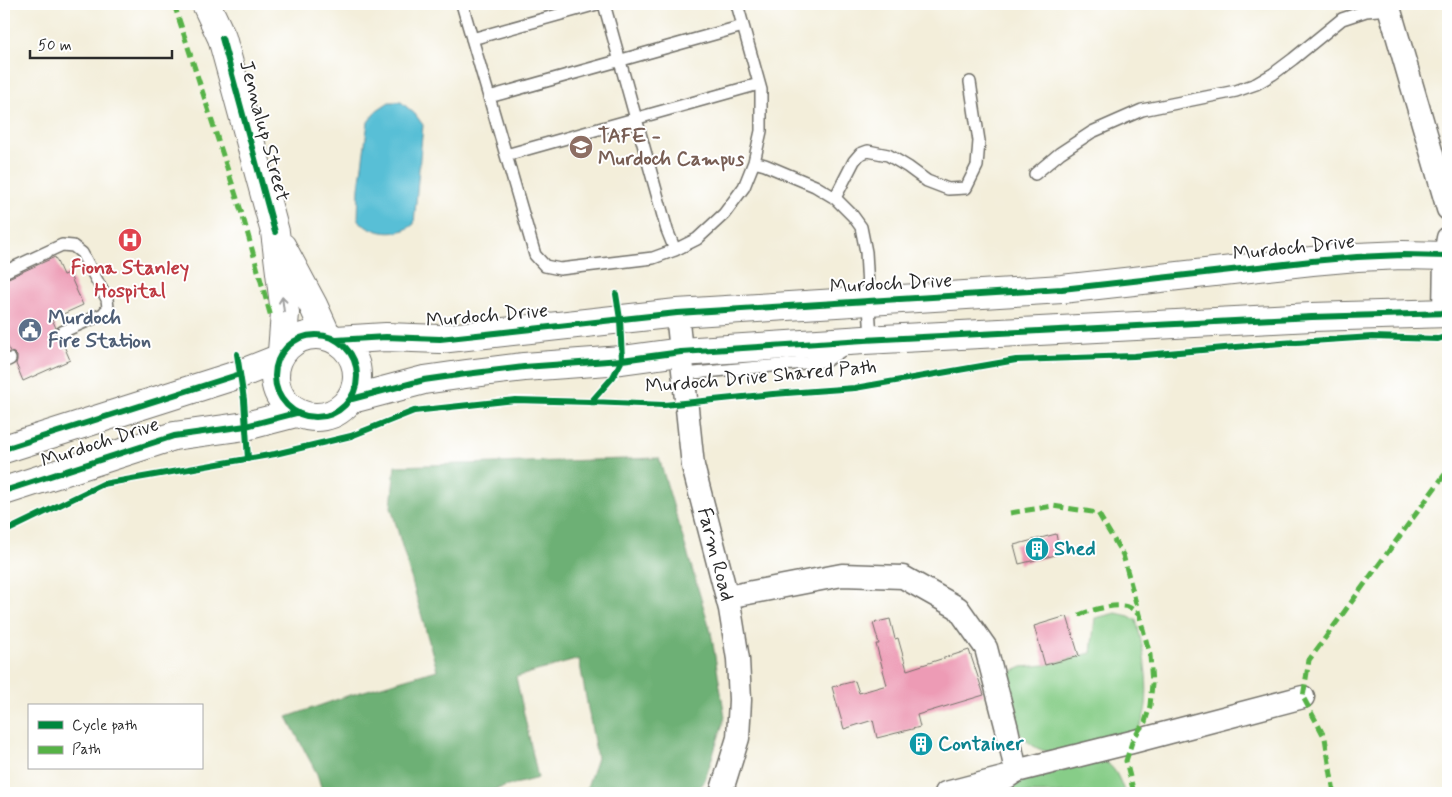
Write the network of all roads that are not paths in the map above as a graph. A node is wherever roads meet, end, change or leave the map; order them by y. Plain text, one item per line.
1 (206, 4) edge
2 (220, 4) edge
3 (462, 4) edge
4 (597, 4) edge
5 (604, 4) edge
6 (736, 4) edge
7 (1389, 6) edge
8 (743, 26) junction
9 (222, 38) junction
10 (472, 39) junction
11 (620, 61) junction
12 (970, 82) dead end
13 (759, 84) junction
14 (489, 97) junction
15 (636, 118) junction
16 (506, 156) junction
17 (754, 162) junction
18 (1035, 174) dead end
19 (835, 198) junction
20 (1448, 209) edge
21 (274, 232) junction
22 (675, 250) junction
23 (1447, 250) edge
24 (4, 272) edge
25 (869, 301) junction
26 (677, 313) junction
27 (1446, 313) edge
28 (62, 332) dead end
29 (331, 338) junction
30 (864, 341) junction
31 (280, 356) junction
32 (682, 363) junction
33 (352, 398) junction
34 (296, 413) junction
35 (4, 449) edge
36 (7, 481) edge
37 (727, 596) junction
38 (1303, 697) dead end
39 (1016, 770) junction
40 (979, 789) edge
41 (721, 793) edge
42 (946, 793) edge

1 - 9 main road, Jennalup Street
2 - 9 main road, Jennalup Street
3 - 10 lane
4 - 10 lane
5 - 11 lane
6 - 8 lane
7 - 18 lane
7 - 20 street
8 - 11 lane
8 - 13 lane
9 - 21 main road, Jennalup Street
10 - 14 lane
11 - 14 lane
11 - 15 lane
12 - 19 lane
13 - 15 lane
13 - 17 lane
14 - 16 lane
15 - 16 lane
15 - 22 lane
16 - 22 lane
17 - 19 lane
17 - 22 lane
19 - 25 lane
21 - 29 main road, Jennalup Street
31 -> 21 main road, Jennalup Street
23 - 25 main road, Murdoch Drive
23 - 27 street
24 - 28 lane
25 - 26 main road, Murdoch Drive
25 - 30 lane
26 - 29 main road, Murdoch Drive
26 - 32 street, Farm Road
27 - 30 main road, Murdoch Drive
29 - 31 main road, Murdoch Drive
29 - 33 main road
30 - 32 main road, Murdoch Drive
31 - 34 main road
31 - 35 main road, Murdoch Drive
32 - 33 main road, Murdoch Drive
32 - 37 street, Farm Road
33 - 34 main road, Murdoch Drive
34 - 36 main road, Murdoch Drive
37 - 39 street
37 - 41 street, Farm Road
38 - 39 street
39 - 40 street
40 - 42 street

